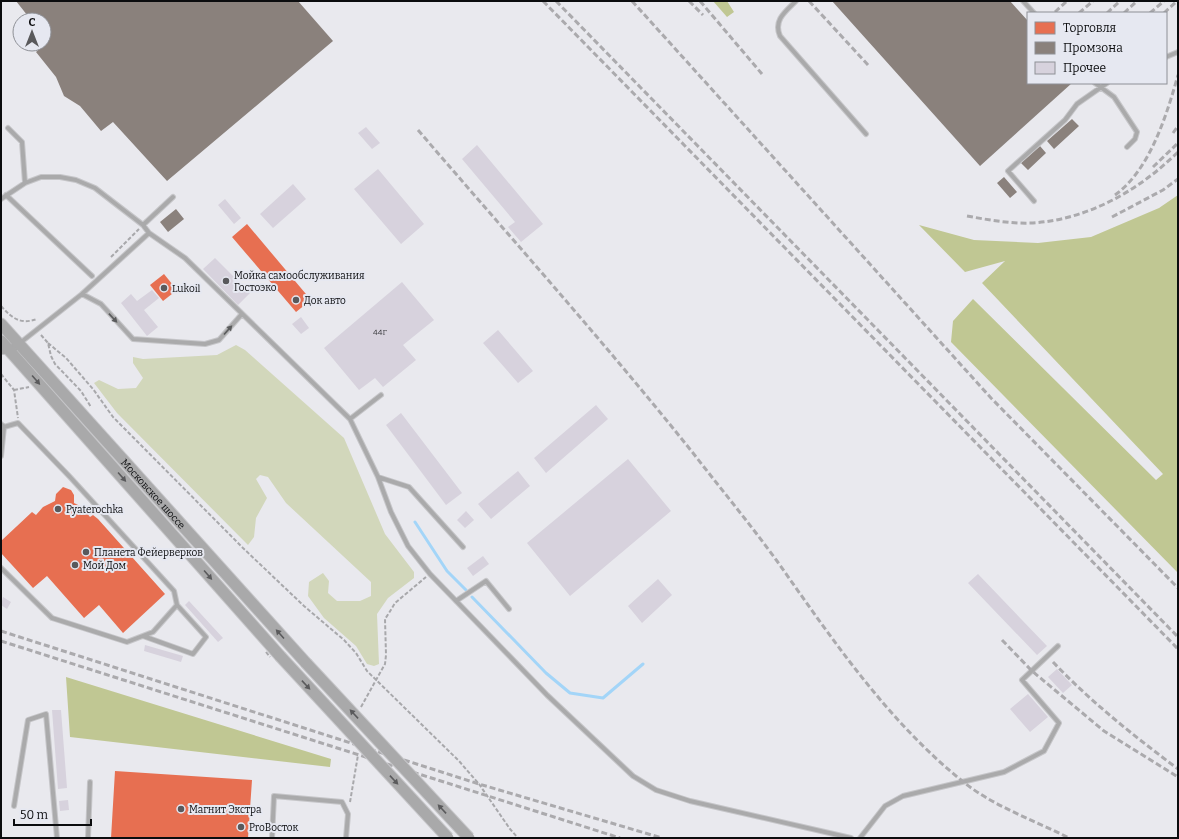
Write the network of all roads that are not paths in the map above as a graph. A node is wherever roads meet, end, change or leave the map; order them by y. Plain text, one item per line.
1 (796, 1) edge
2 (1023, 1) edge
3 (1033, 12) edge
4 (1178, 52) edge
5 (1167, 56) edge
6 (1096, 84) edge
7 (1106, 84) edge
8 (1100, 88) junction
9 (8, 128) dead end
10 (866, 134) dead end
11 (1127, 147) dead end
12 (25, 183) junction
13 (6, 195) junction
14 (173, 198) dead end
15 (1, 199) edge
16 (1034, 201) dead end
17 (143, 225) junction
18 (149, 233) junction
19 (92, 276) dead end
20 (82, 294) junction
21 (241, 315) junction
22 (1, 324) edge
23 (1, 340) edge
24 (10, 348) edge
25 (381, 395) dead end
26 (350, 420) junction
27 (3, 426) edge
28 (1, 456) edge
29 (378, 476) junction
30 (463, 546) dead end
31 (1, 568) edge
32 (456, 601) junction
33 (177, 605) junction
34 (509, 609) dead end
35 (143, 636) junction
36 (1058, 646) dead end
37 (90, 782) dead end
38 (14, 806) dead end
39 (57, 838) edge
40 (88, 838) edge
41 (272, 838) edge
42 (346, 838) edge
43 (448, 838) edge
44 (468, 838) edge
45 (851, 838) edge
46 (860, 838) edge

1 - 10 lane
2 - 3 lane
4 - 5 lane
6 - 8 lane
7 - 8 lane
8 - 11 lane
8 - 16 lane
9 - 12 lane
12 - 13 lane
12 - 17 lane
13 - 15 lane
13 - 19 lane
14 - 17 lane
17 - 18 lane
18 - 20 lane
18 - 21 lane
20 -> 21 lane
20 - 24 lane
21 - 26 lane
22 - 24 main road, Московское шоссе
23 - 24 main road, Московское шоссе
24 -> 43 main road, Московское шоссе, bridge
44 -> 24 main road, Московское шоссе, bridge
25 - 26 lane
26 - 29 lane
27 - 28 lane
27 - 33 lane
29 - 30 lane
29 - 32 lane
31 - 35 lane
32 - 34 lane
32 - 45 lane
33 - 35 lane
33 - 35 lane
36 - 46 lane
37 - 40 lane
38 - 39 lane
41 - 42 lane

